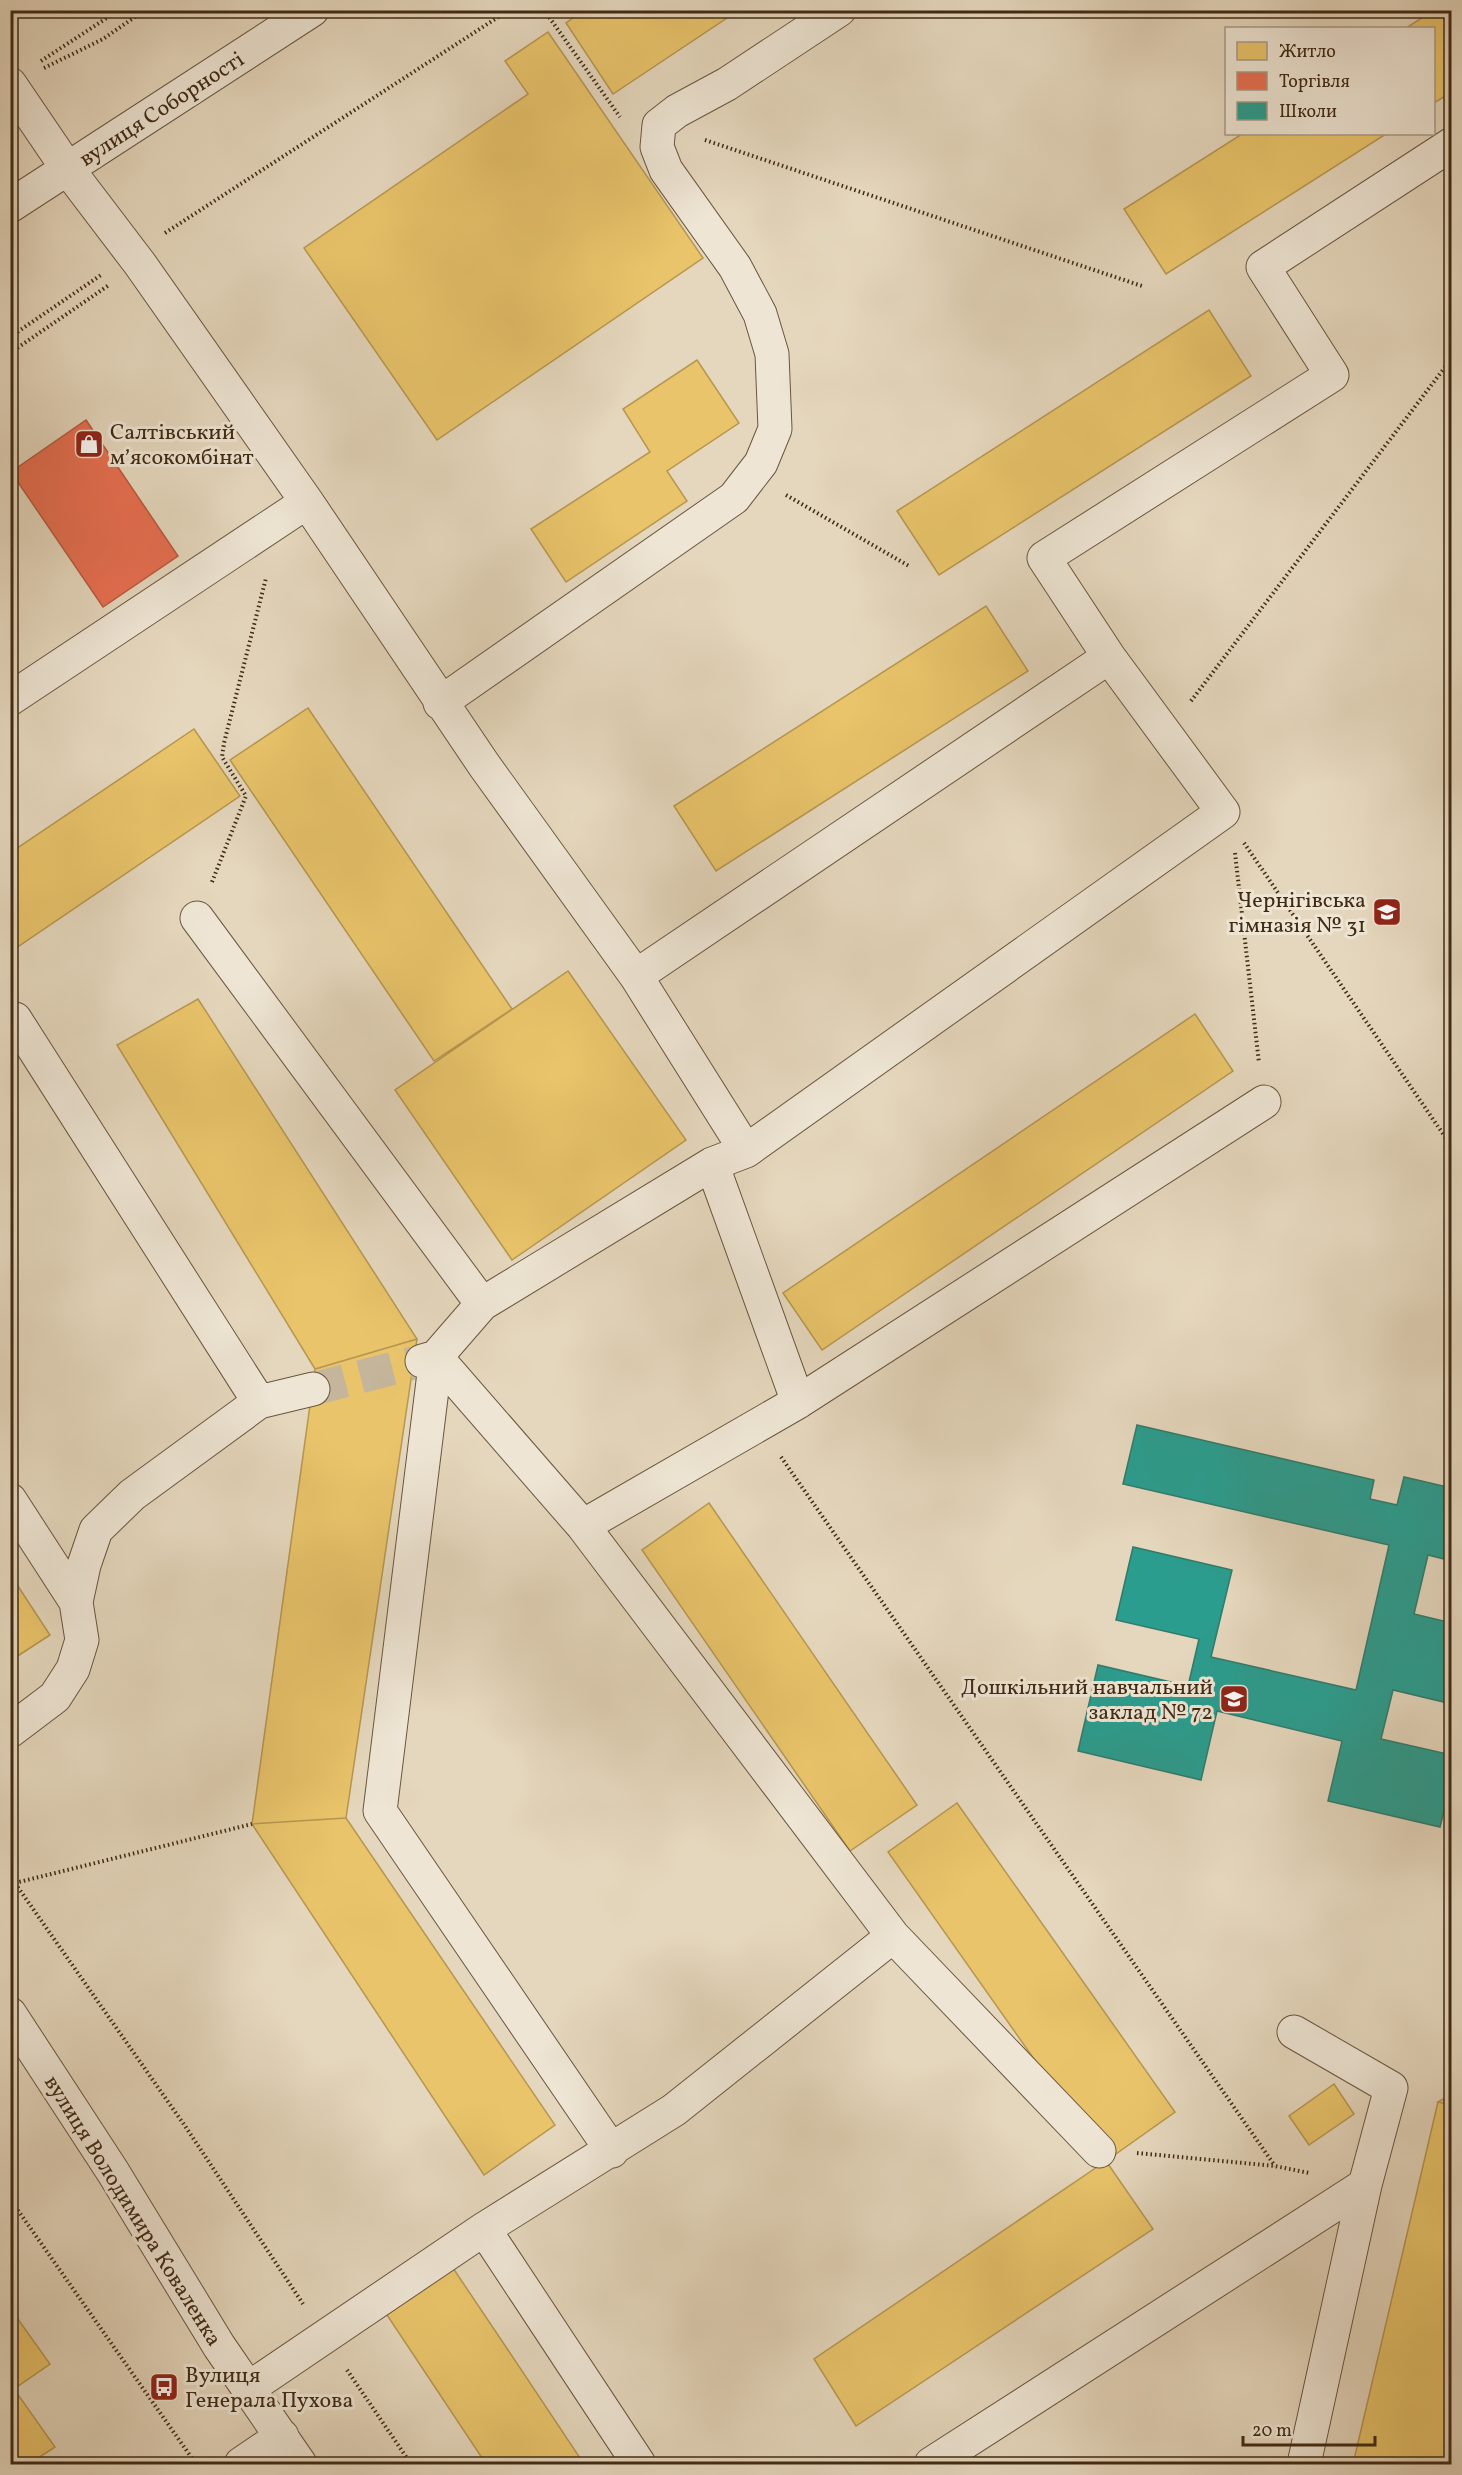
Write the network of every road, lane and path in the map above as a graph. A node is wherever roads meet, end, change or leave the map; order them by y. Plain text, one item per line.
1 (118, 10) edge
2 (145, 10) edge
3 (312, 10) edge
4 (509, 10) edge
5 (544, 10) edge
6 (839, 10) edge
7 (39, 63) dead end
8 (12, 86) edge
9 (659, 125) junction
10 (1452, 144) edge
11 (67, 168) junction
12 (10, 206) edge
13 (136, 259) junction
14 (1142, 286) dead end
15 (10, 337) edge
16 (10, 353) edge
17 (1452, 358) edge
18 (752, 476) junction
19 (308, 502) junction
20 (280, 521) junction
21 (909, 566) dead end
22 (1109, 657) junction
23 (10, 699) edge
24 (440, 703) junction
25 (1166, 734) junction
26 (1227, 818) junction
27 (197, 918) joint
28 (636, 976) junction
29 (10, 1022) edge
30 (1264, 1102) joint
31 (1452, 1148) edge
32 (746, 1151) junction
33 (712, 1164) junction
34 (482, 1304) junction
35 (425, 1360) junction
36 (312, 1389) tunnel mouth
37 (259, 1402) junction
38 (798, 1402) junction
39 (759, 1425) junction
40 (10, 1500) edge
41 (582, 1526) junction
42 (76, 1602) junction
43 (10, 1731) edge
44 (252, 1824) dead end
45 (10, 1876) edge
46 (15, 1883) junction
47 (893, 1936) junction
48 (10, 2014) edge
49 (1294, 2032) dead end
50 (612, 2151) junction
51 (1099, 2151) dead end
52 (1132, 2152) dead end
53 (1275, 2166) junction
54 (1365, 2186) junction
55 (10, 2199) edge
56 (484, 2229) junction
57 (325, 2337) junction
58 (249, 2388) junction
59 (282, 2436) junction
60 (196, 2464) edge
61 (241, 2464) edge
62 (300, 2464) edge
63 (411, 2464) edge
64 (639, 2464) edge
65 (931, 2464) edge
66 (1304, 2464) edge

1 - 7 path
2 - 8 path
3 - 11 street, вулиця Соборності
4 - 13 path
5 - 9 path
6 - 9 street
8 - 11 street
9 - 14 path
9 - 18 street
10 - 22 street
11 - 12 street, вулиця Соборності
11 - 13 street
13 - 15 path
13 - 16 path
13 - 19 street
17 - 25 path
18 - 21 path
18 - 24 street
19 - 20 street
19 - 24 street
20 - 23 street
20 - 27 path
22 - 25 street
22 - 28 street
24 - 28 street
25 - 26 street
26 - 30 path
26 - 31 path
26 - 32 street
27 - 34 street
28 - 32 street
29 - 37 street
30 - 38 street
32 - 33 street
33 - 34 street
33 - 38 street
34 - 35 street
35 - 41 street
35 - 50 street
36 - 37 street
37 - 42 street
38 - 39 street
39 - 41 street
39 - 53 path
40 - 42 street
41 - 47 street
42 - 43 street
44 - 46 path
45 - 46 path
46 - 57 path
47 - 50 street
47 - 51 street
48 - 58 street, вулиця Володимира Коваленка
49 - 54 street
50 - 56 street
52 - 53 path
53 - 54 path
54 - 65 street
54 - 66 street
55 - 60 path
56 - 57 street
56 - 64 street
57 - 58 street
57 - 63 path
58 - 59 street, вулиця Володимира Коваленка
59 - 61 street
59 - 62 street, вулиця Володимира Коваленка

